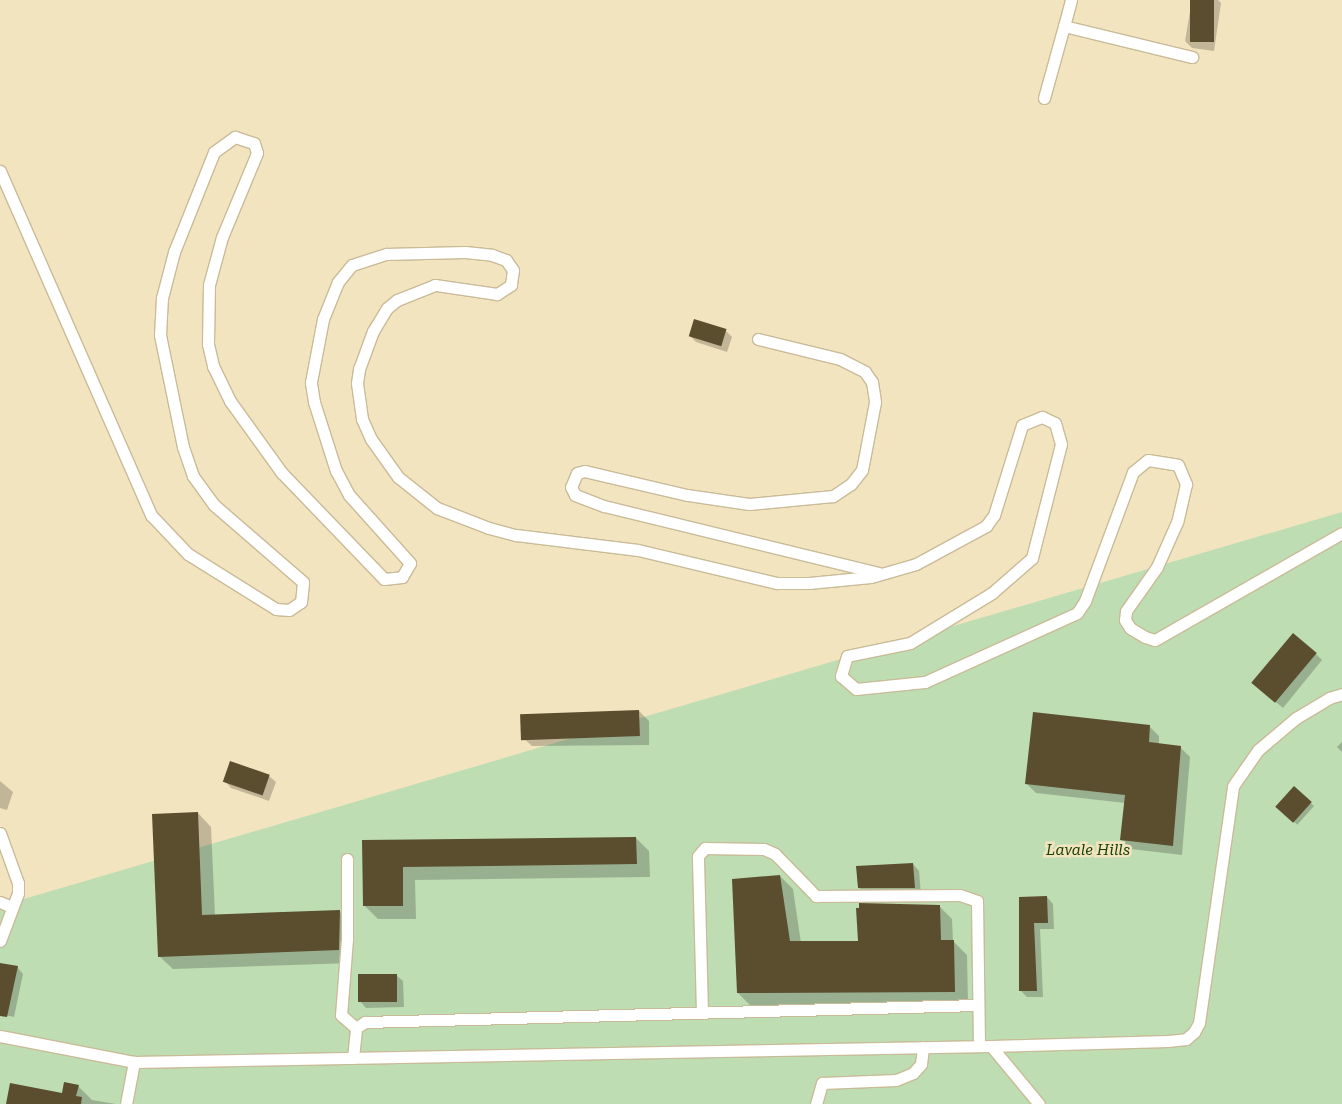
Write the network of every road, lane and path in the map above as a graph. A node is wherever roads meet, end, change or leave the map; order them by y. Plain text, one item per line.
1 (1071, 0) edge
2 (1064, 26) junction
3 (1192, 57) dead end
4 (1044, 98) dead end
5 (0, 172) edge
6 (758, 339) dead end
7 (1342, 533) edge
8 (883, 573) junction
9 (1342, 694) edge
10 (0, 833) edge
11 (347, 859) dead end
12 (0, 902) edge
13 (12, 908) junction
14 (0, 942) edge
15 (978, 1005) junction
16 (702, 1012) junction
17 (356, 1028) junction
18 (0, 1036) edge
19 (985, 1046) junction
20 (923, 1047) junction
21 (353, 1058) junction
22 (134, 1062) junction
23 (126, 1104) edge
24 (816, 1104) edge
25 (1039, 1104) edge

1 - 2 lane
2 - 3 lane
2 - 4 lane
5 - 8 lane
6 - 8 lane
7 - 8 lane
9 - 19 lane
10 - 13 lane
11 - 17 lane
12 - 13 lane
13 - 14 lane
15 - 16 lane
15 - 16 lane
15 - 19 lane
16 - 17 lane
17 - 21 lane
18 - 22 lane
19 - 20 lane
19 - 25 lane
20 - 21 lane
20 - 24 lane
21 - 22 lane
22 - 23 lane

